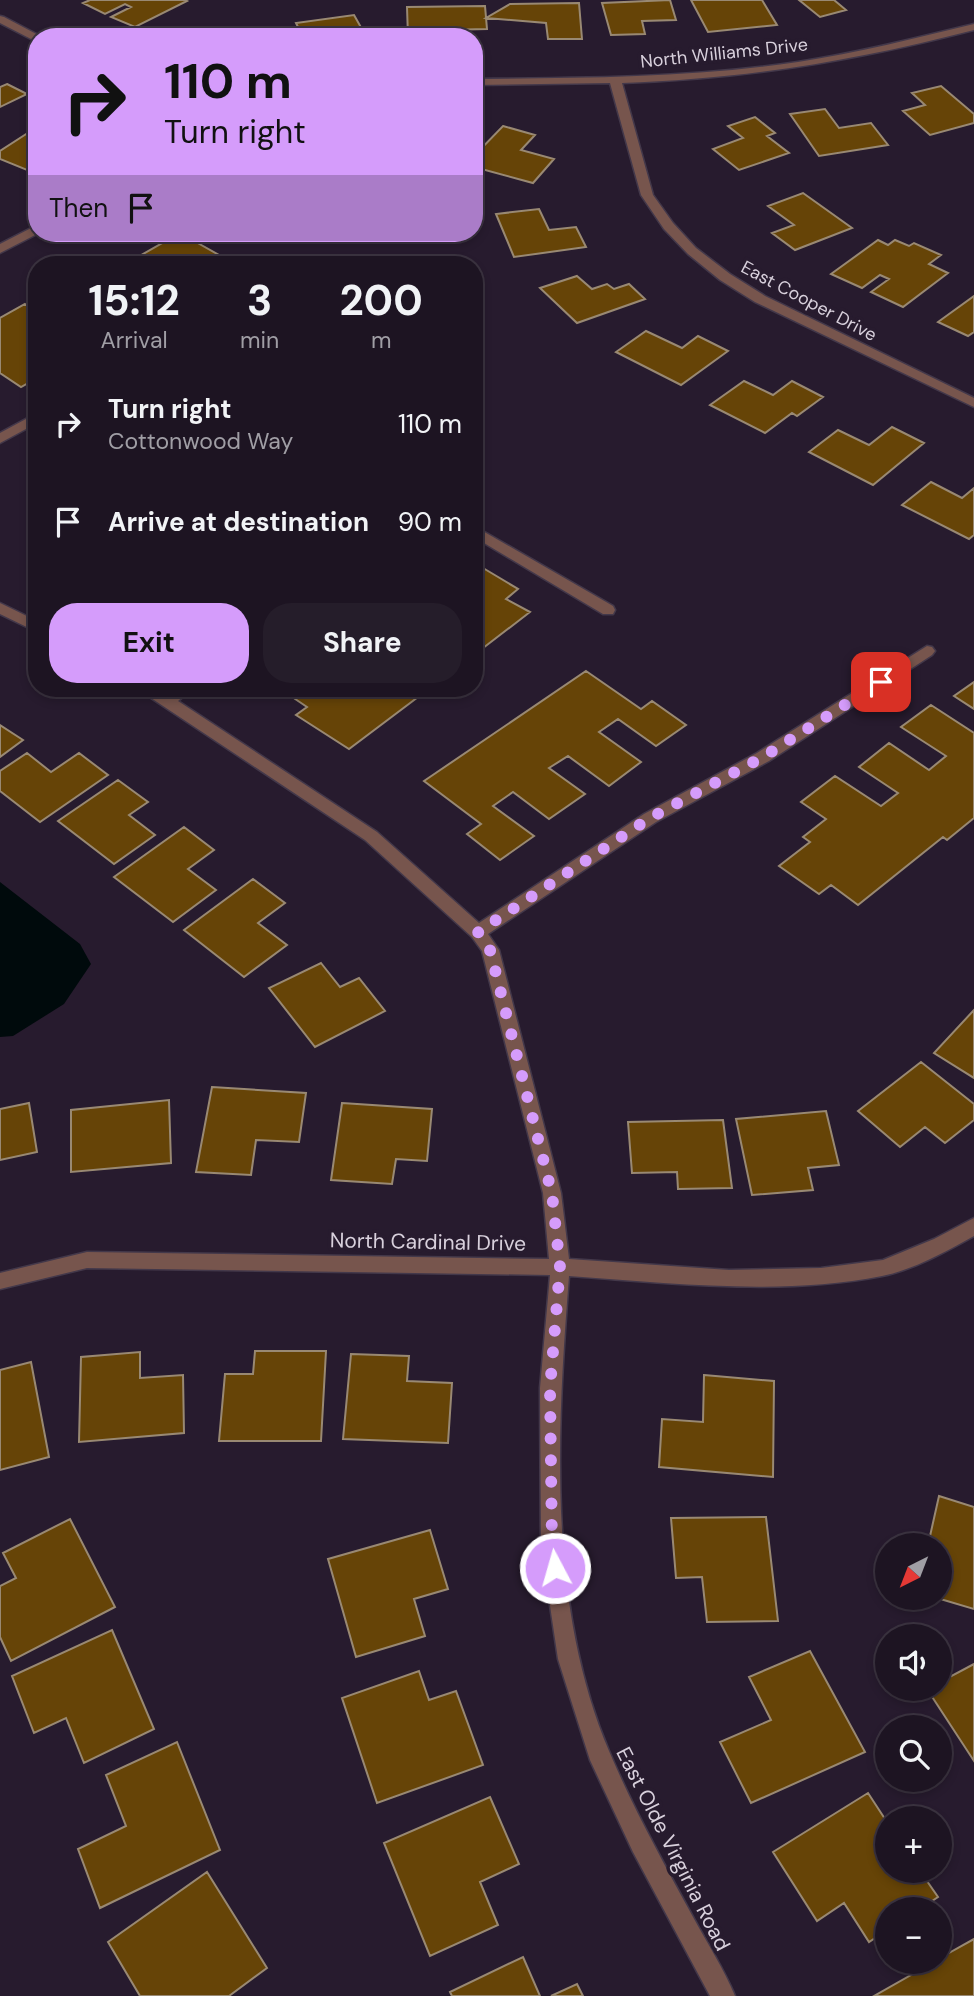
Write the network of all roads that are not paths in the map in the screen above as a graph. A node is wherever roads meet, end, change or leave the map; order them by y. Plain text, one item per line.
1 (0, 19) edge
2 (974, 27) edge
3 (28, 33) edge
4 (615, 80) junction
5 (483, 82) edge
6 (28, 234) edge
7 (0, 249) edge
8 (974, 403) edge
9 (28, 422) edge
10 (0, 439) edge
11 (483, 536) edge
12 (0, 608) edge
13 (608, 610) dead end
14 (28, 622) edge
15 (927, 651) dead end
16 (163, 697) edge
17 (172, 697) edge
18 (168, 700) junction
19 (478, 932) junction
20 (974, 1226) edge
21 (560, 1267) junction
22 (0, 1281) edge
23 (723, 1996) edge

1 - 3 street
2 - 4 street, North Williams Drive
4 - 5 street, North Williams Drive
4 - 8 street, East Cooper Drive
6 - 7 street
9 - 10 street
11 - 13 street
12 - 14 street
15 - 19 street
16 - 18 street, East Olde Virginia Road
17 - 18 street
18 - 19 street, East Olde Virginia Road
19 - 21 street, East Olde Virginia Road
20 - 21 street, North Cardinal Drive
21 - 22 street, North Cardinal Drive
21 - 23 street, East Olde Virginia Road

